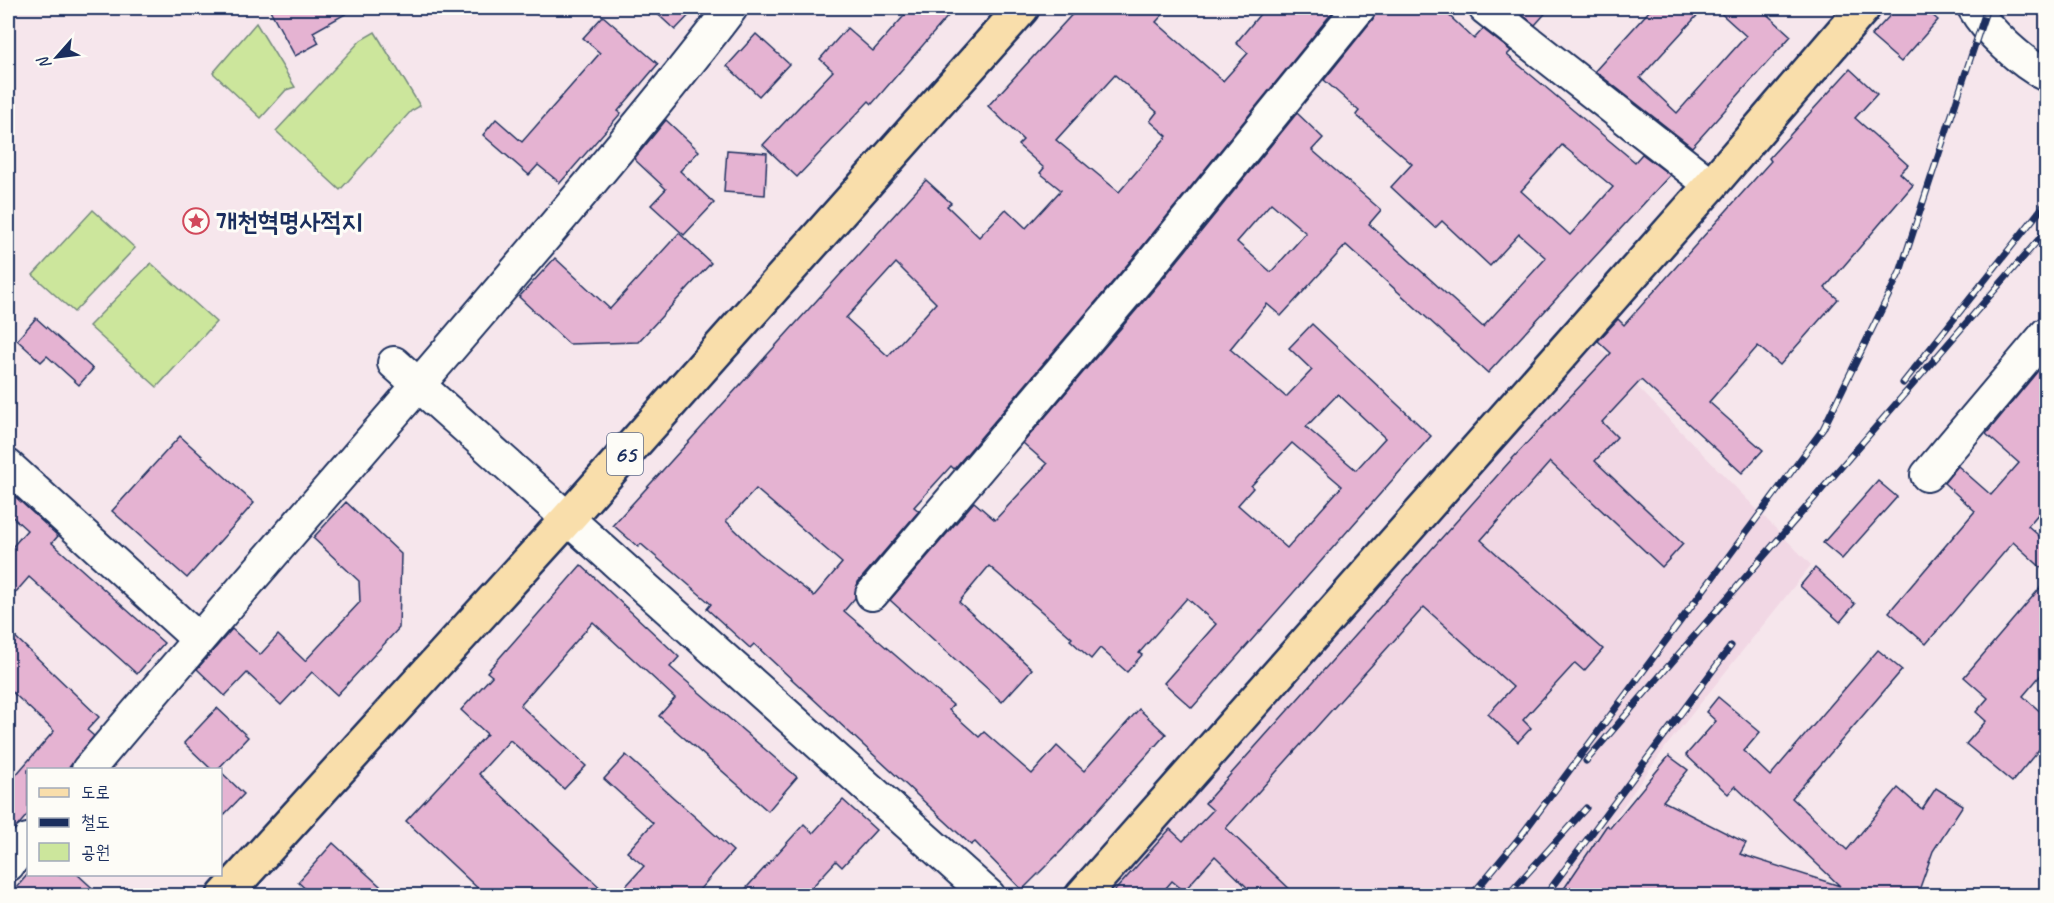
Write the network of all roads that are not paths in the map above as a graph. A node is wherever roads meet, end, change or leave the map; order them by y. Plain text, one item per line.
1 (732, 8) edge
2 (1022, 8) edge
3 (1359, 8) edge
4 (1485, 8) edge
5 (1863, 8) edge
6 (1974, 8) edge
7 (2046, 75) edge
8 (1711, 185) junction
9 (2046, 334) edge
10 (393, 363) dead end
11 (419, 386) junction
12 (8, 466) edge
13 (1927, 475) dead end
14 (569, 517) junction
15 (872, 594) dead end
16 (198, 639) junction
17 (90, 768) edge
18 (27, 841) edge
19 (8, 865) edge
20 (224, 896) edge
21 (989, 896) edge
22 (1082, 896) edge

1 - 11 street
2 - 14 main road, 65
3 - 15 street
4 - 8 street
5 - 8 main road
6 - 7 street
8 - 22 main road
9 - 13 street
10 - 11 street
11 - 14 street
11 - 16 street
12 - 16 street
14 - 20 main road, 65
14 - 21 street
16 - 17 street
18 - 19 street

